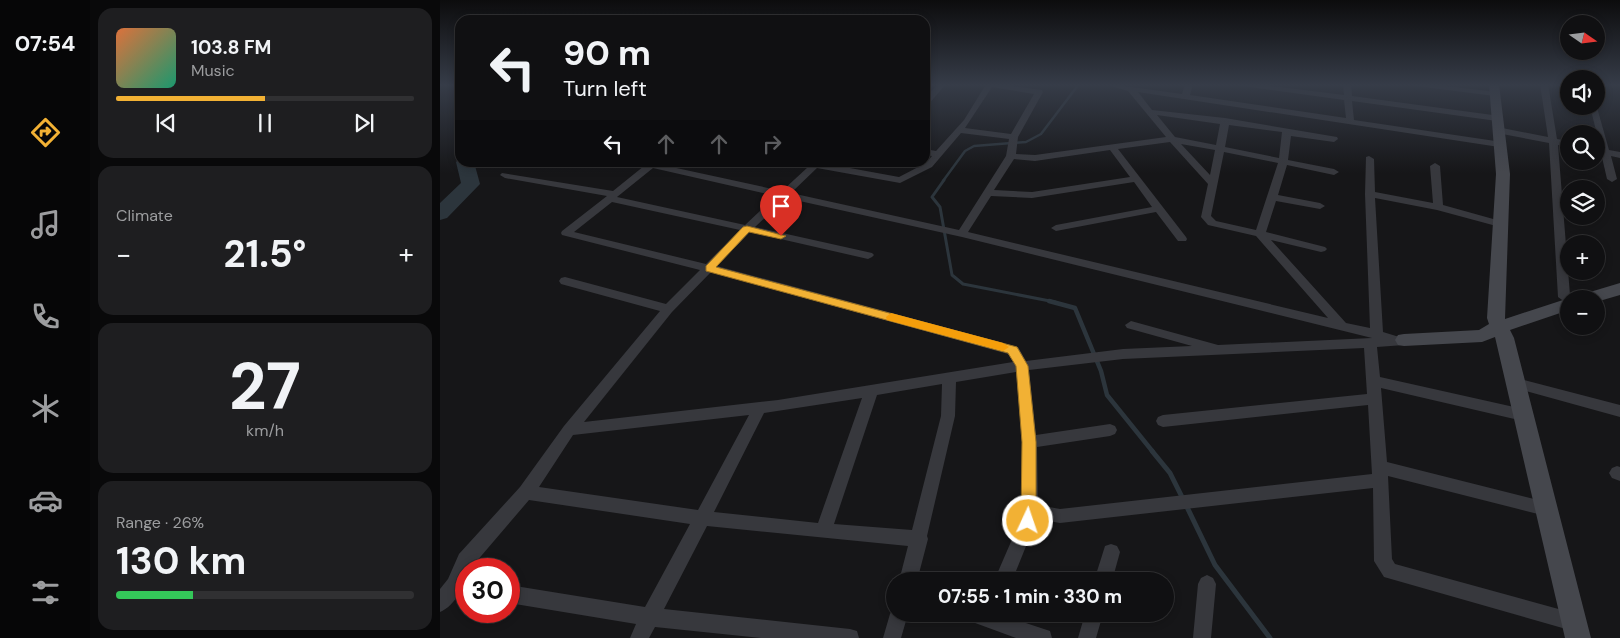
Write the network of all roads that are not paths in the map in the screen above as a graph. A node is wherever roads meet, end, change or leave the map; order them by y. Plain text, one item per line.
1 (970, 114) edge
2 (1027, 114) edge
3 (1151, 114) edge
4 (1165, 114) edge
5 (1300, 114) edge
6 (1350, 114) edge
7 (1423, 114) edge
8 (1497, 114) edge
9 (1549, 114) edge
10 (1225, 121) junction
11 (1350, 121) junction
12 (960, 130) junction
13 (1498, 131) junction
14 (1287, 133) junction
15 (1014, 137) junction
16 (1172, 139) junction
17 (1334, 140) dead end
18 (1553, 141) junction
19 (1560, 142) edge
20 (1112, 147) junction
21 (1220, 149) junction
22 (1605, 152) edge
23 (930, 153) edge
24 (1012, 153) junction
25 (938, 154) junction
26 (1620, 155) edge
27 (1369, 159) dead end
28 (1283, 162) junction
29 (1605, 163) edge
30 (930, 164) edge
31 (1435, 166) dead end
32 (649, 167) edge
33 (666, 167) edge
34 (813, 167) edge
35 (820, 167) edge
36 (925, 167) edge
37 (1334, 172) dead end
38 (505, 175) dead end
39 (1135, 179) junction
40 (1612, 180) dead end
41 (1213, 184) junction
42 (989, 192) junction
43 (1370, 194) junction
44 (783, 195) junction
45 (613, 197) junction
46 (1273, 197) junction
47 (1320, 206) dead end
48 (1438, 207) junction
49 (1158, 208) junction
50 (1500, 224) junction
51 (1056, 228) dead end
52 (747, 229) junction
53 (962, 234) junction
54 (1260, 234) junction
55 (1182, 239) dead end
56 (1321, 250) dead end
57 (868, 255) dead end
58 (709, 268) junction
59 (565, 281) dead end
60 (1620, 289) edge
61 (1563, 290) edge
62 (1605, 293) edge
63 (1560, 306) edge
64 (668, 309) junction
65 (1131, 325) dead end
66 (1342, 326) junction
67 (1498, 327) junction
68 (1374, 339) junction
69 (1404, 340) joint
70 (1221, 350) junction
71 (1022, 366) junction
72 (949, 378) junction
73 (1373, 381) junction
74 (1516, 383) junction
75 (871, 390) junction
76 (1375, 400) junction
77 (760, 408) junction
78 (1620, 411) edge
79 (1524, 415) junction
80 (1163, 421) dead end
81 (570, 430) junction
82 (1110, 430) dead end
83 (1029, 442) junction
84 (1380, 474) junction
85 (526, 492) junction
86 (1546, 509) junction
87 (1030, 511) junction
88 (703, 518) junction
89 (822, 531) junction
90 (920, 539) junction
91 (1112, 552) dead end
92 (467, 558) edge
93 (911, 572) edge
94 (1007, 572) edge
95 (1106, 572) edge
96 (1207, 584) dead end
97 (455, 590) edge
98 (520, 596) edge
99 (440, 603) edge
100 (650, 617) junction
101 (897, 622) edge
102 (1001, 622) edge
103 (1092, 622) edge
104 (1576, 630) edge
105 (639, 638) edge
106 (850, 638) edge
107 (892, 638) edge
108 (1043, 638) edge
109 (1087, 638) edge
110 (1202, 638) edge

1 - 12 street
2 - 15 street
3 - 16 street
4 - 10 street
5 - 11 street
6 - 11 street
7 - 13 street
8 - 13 main road
9 - 18 street
10 - 14 street
10 - 21 street
11 - 13 street
12 - 15 street
12 - 25 street
13 - 18 street
13 - 50 main road
14 - 17 street
14 - 28 street
15 - 24 street
16 - 20 street
16 - 21 street
16 - 41 street
18 - 19 street
18 - 61 street
20 - 24 street
20 - 39 street
21 - 28 street
21 - 41 street
22 - 26 street
23 - 25 street
24 - 42 street
25 - 30 street
27 - 43 street
28 - 37 street
28 - 46 street
29 - 40 street
31 - 48 street
32 - 45 street
33 - 44 street
34 - 44 street
35 - 36 street
38 - 45 street
39 - 42 street
39 - 49 street
41 - 54 street
42 - 53 street
43 - 48 street
43 - 68 street
44 - 52 street
44 - 53 street
45 - 52 street
45 - 58 street
46 - 47 street
46 - 54 street
48 - 50 street
49 - 51 street
49 - 55 street
50 - 67 main road
52 - 57 street
52 - 58 street
53 - 66 street
54 - 56 street
54 - 66 street
58 - 64 street
58 - 71 street
59 - 64 street
60 - 62 main road
63 - 67 main road
64 - 81 street
65 - 70 street
66 - 68 street
67 - 69 main road
67 - 74 main road
68 - 69 street
68 - 70 street
68 - 73 street
70 - 71 street
71 - 72 street
71 - 83 street
72 - 75 street
72 - 90 street
73 - 76 street
73 - 79 street
74 - 78 street
74 - 79 main road
75 - 77 street
75 - 89 street
76 - 80 street
76 - 84 street
77 - 81 street
77 - 88 street
79 - 86 main road
81 - 85 street
82 - 83 street
83 - 87 street
84 - 86 street
84 - 87 street
84 - 104 street
85 - 88 street
85 - 92 street
86 - 104 main road
87 - 94 street
88 - 89 street
88 - 100 street
89 - 90 street
90 - 93 street
91 - 95 street
96 - 110 street
97 - 99 street
98 - 100 street
100 - 105 street
100 - 106 street
101 - 107 street
102 - 108 street
103 - 109 street

